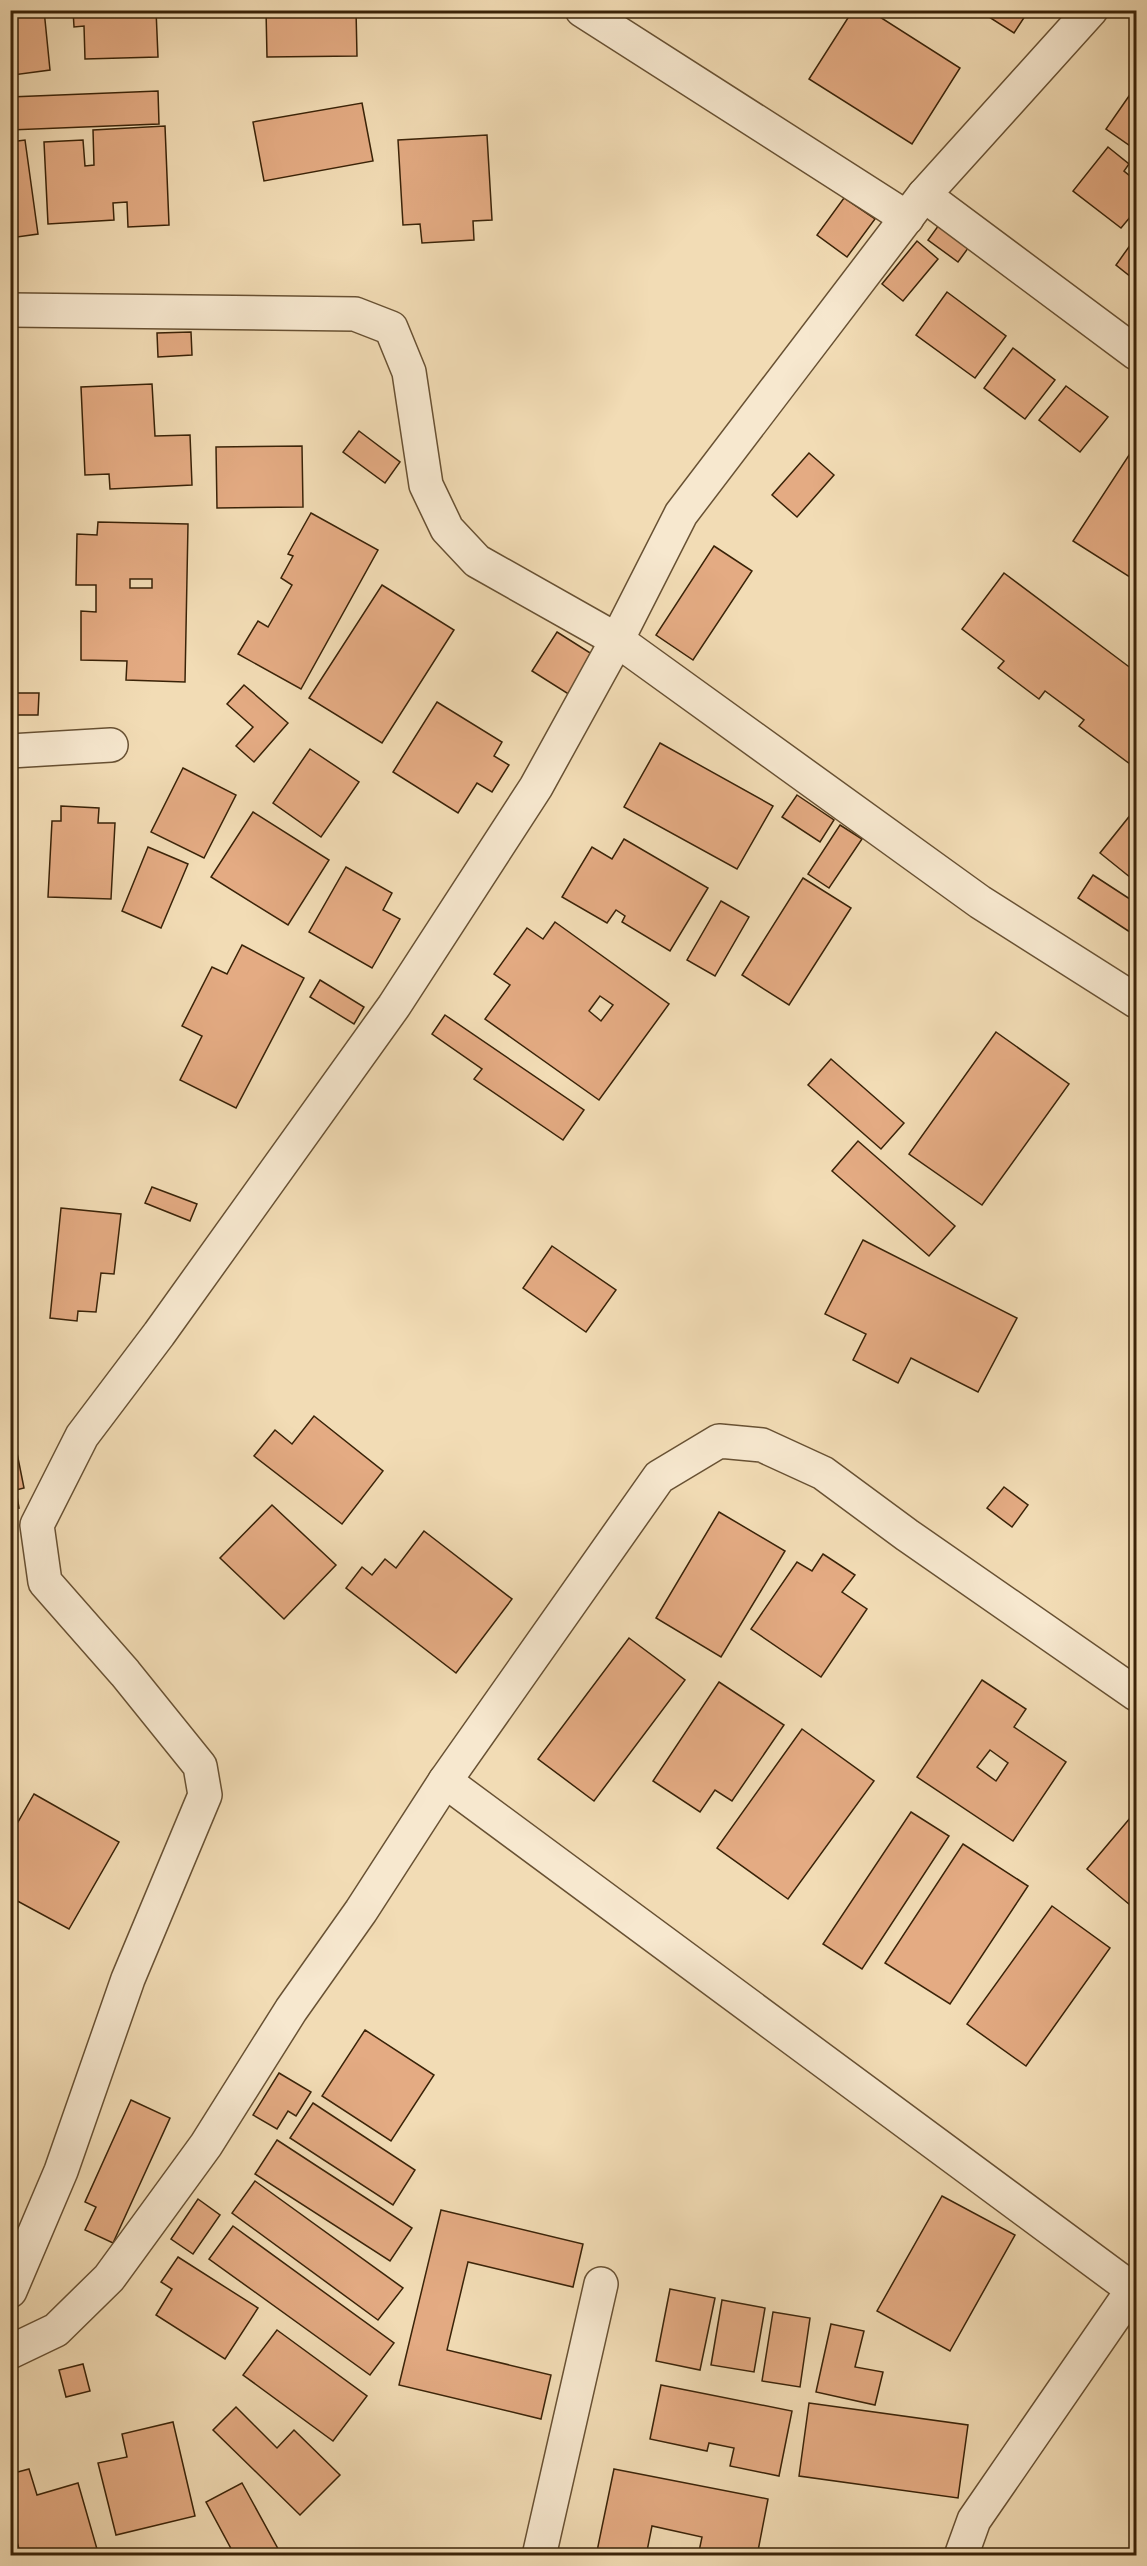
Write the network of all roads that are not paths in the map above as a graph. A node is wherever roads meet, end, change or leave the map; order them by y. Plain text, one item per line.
1 (582, 10) edge
2 (1091, 10) edge
3 (915, 206) junction
4 (10, 310) edge
5 (1137, 353) edge
6 (617, 640) junction
7 (111, 746) dead end
8 (10, 752) edge
9 (1137, 1001) edge
10 (1137, 1694) edge
11 (445, 1781) junction
12 (601, 2284) dead end
13 (1134, 2287) edge
14 (10, 2291) edge
15 (10, 2352) edge
16 (539, 2556) edge
17 (961, 2556) edge

1 - 3 street
2 - 3 street
3 - 5 street
3 - 6 street
4 - 6 street
6 - 9 street
6 - 14 street
7 - 8 street
10 - 11 street
11 - 13 street
11 - 15 street
12 - 16 street
13 - 17 street

